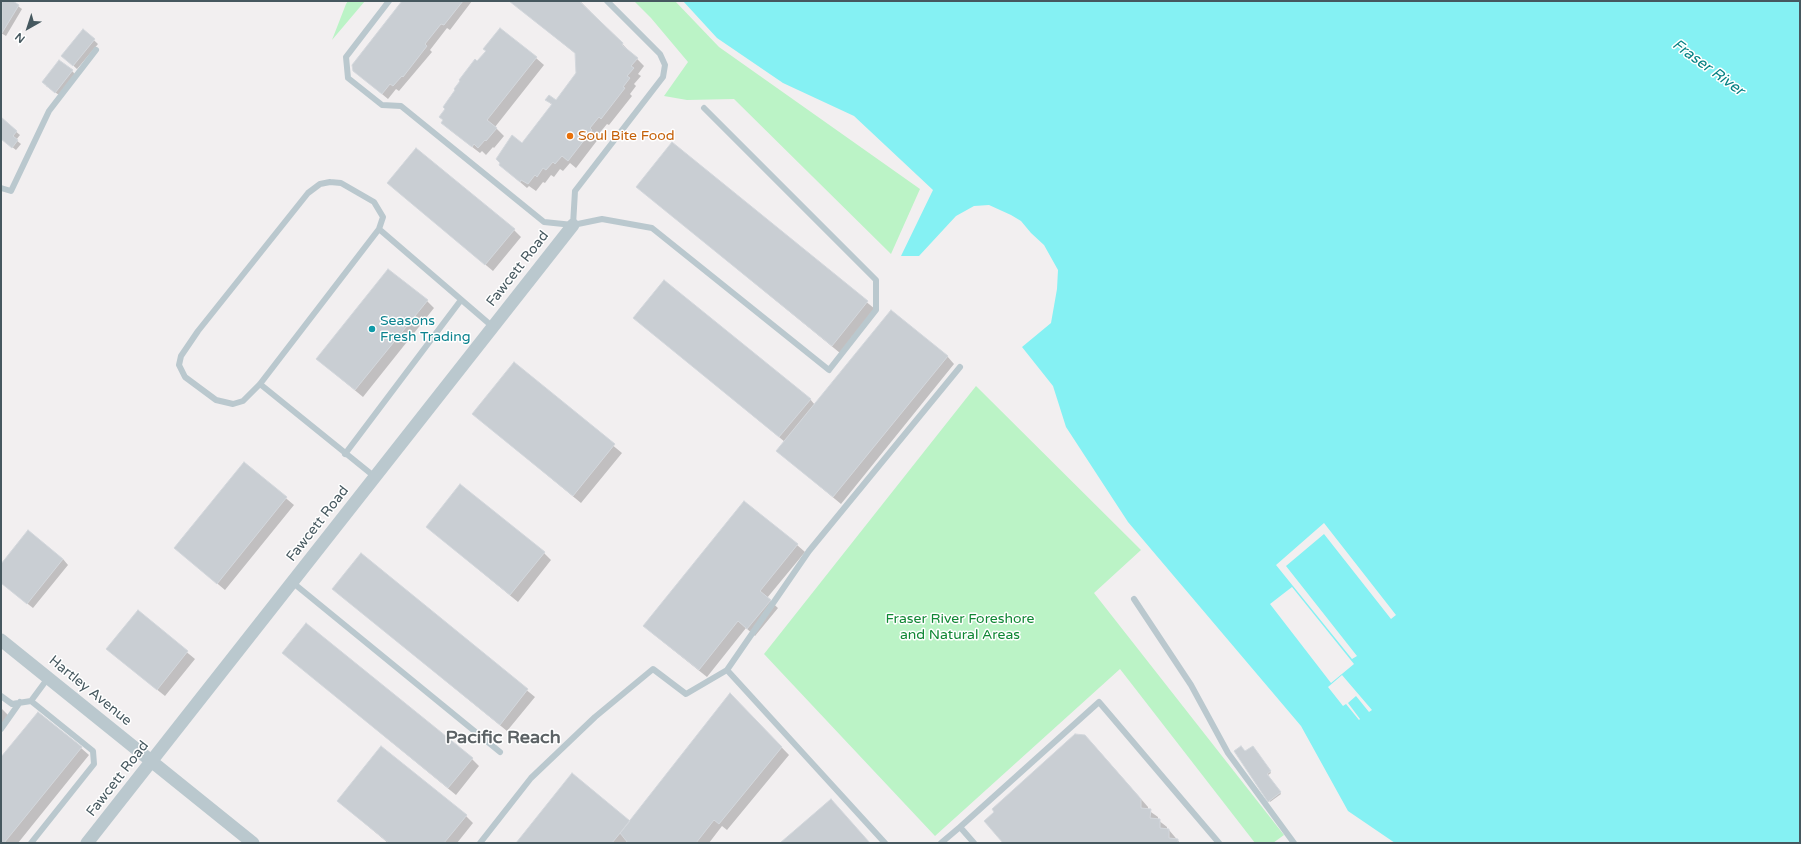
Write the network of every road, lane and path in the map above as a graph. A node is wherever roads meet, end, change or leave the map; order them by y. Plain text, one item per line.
1 (389, 1) edge
2 (607, 1) edge
3 (96, 50) dead end
4 (704, 108) dead end
5 (1, 188) edge
6 (573, 225) junction
7 (379, 229) junction
8 (461, 300) junction
9 (493, 327) junction
10 (960, 368) dead end
11 (260, 384) junction
12 (345, 454) junction
13 (375, 477) junction
14 (292, 582) junction
15 (1134, 599) dead end
16 (1, 640) edge
17 (727, 670) junction
18 (48, 678) junction
19 (1, 696) edge
20 (31, 700) junction
21 (20, 702) junction
22 (1, 729) edge
23 (500, 752) dead end
24 (152, 762) junction
25 (960, 827) junction
26 (32, 843) edge
27 (87, 843) edge
28 (253, 843) edge
29 (480, 843) edge
30 (885, 843) edge
31 (941, 843) edge
32 (974, 843) edge
33 (1219, 843) edge
34 (1294, 843) edge

1 - 6 lane
2 - 6 lane
3 - 5 lane
4 - 6 lane
6 - 9 street, Fawcett Road
7 - 8 lane
7 - 11 lane
7 - 11 lane
8 - 9 lane
8 - 12 lane
9 - 13 street, Fawcett Road
10 - 17 lane
11 - 12 lane
12 - 13 lane
13 - 14 street, Fawcett Road
14 - 23 lane
14 - 24 street, Fawcett Road
15 - 34 lane
16 - 18 street, Hartley Avenue
17 - 29 lane
17 - 30 lane
18 - 20 lane
18 - 24 street, Hartley Avenue
19 - 21 lane
20 - 21 lane
20 - 26 lane
21 - 22 lane
24 - 27 street, Fawcett Road
24 - 28 street, Hartley Avenue
25 - 31 lane
25 - 32 lane
25 - 33 lane

